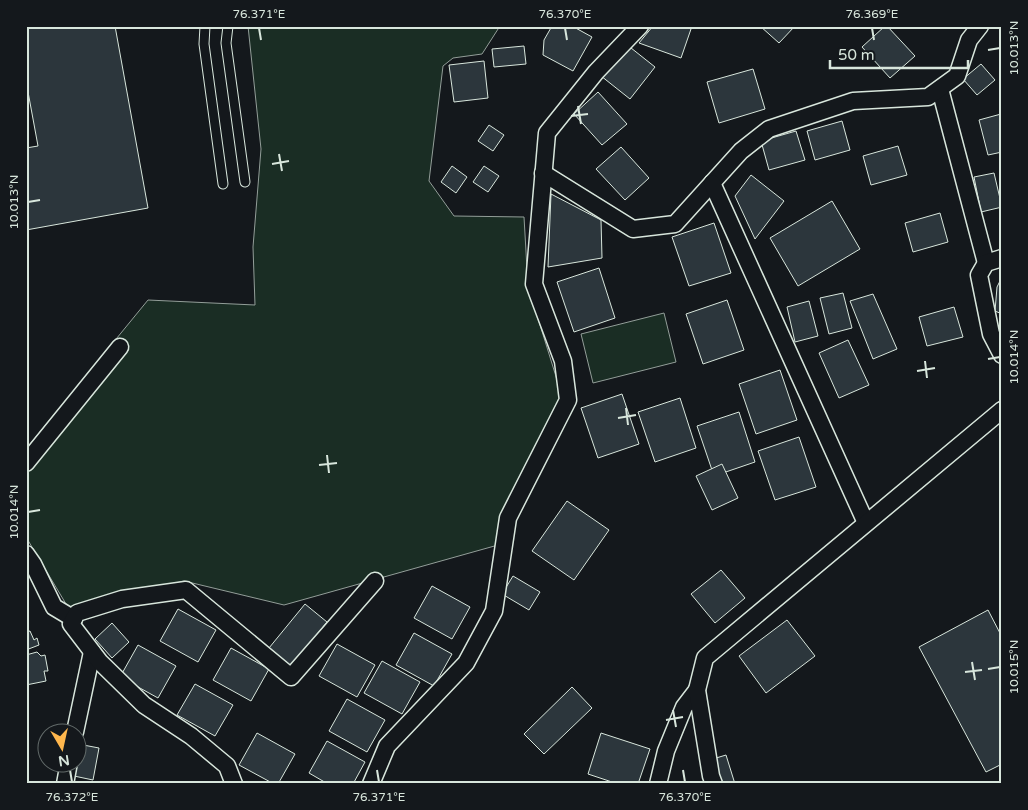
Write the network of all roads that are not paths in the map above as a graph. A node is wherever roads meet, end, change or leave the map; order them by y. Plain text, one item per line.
1 (205, 26) edge
2 (228, 26) edge
3 (640, 26) edge
4 (980, 26) edge
5 (940, 89) junction
6 (543, 173) junction
7 (245, 182) dead end
8 (712, 183) junction
9 (223, 184) dead end
10 (1002, 258) edge
11 (986, 263) junction
12 (120, 347) dead end
13 (1002, 355) edge
14 (1002, 410) edge
15 (26, 463) edge
16 (866, 523) junction
17 (26, 554) edge
18 (376, 581) dead end
19 (74, 619) junction
20 (92, 652) junction
21 (697, 690) junction
22 (78, 722) edge
23 (234, 784) edge
24 (371, 784) edge
25 (658, 784) edge
26 (714, 784) edge

1 - 9 lane
2 - 7 lane
3 - 6 street
4 - 5 street
5 - 8 street
5 - 11 street
6 - 8 street
6 - 24 street
8 - 16 street
10 - 11 street
11 - 13 street
12 - 15 street
14 - 16 street
16 - 21 street
17 - 19 street
18 - 19 street
19 - 20 street
20 - 22 street
20 - 23 street
21 - 25 street
21 - 26 street

